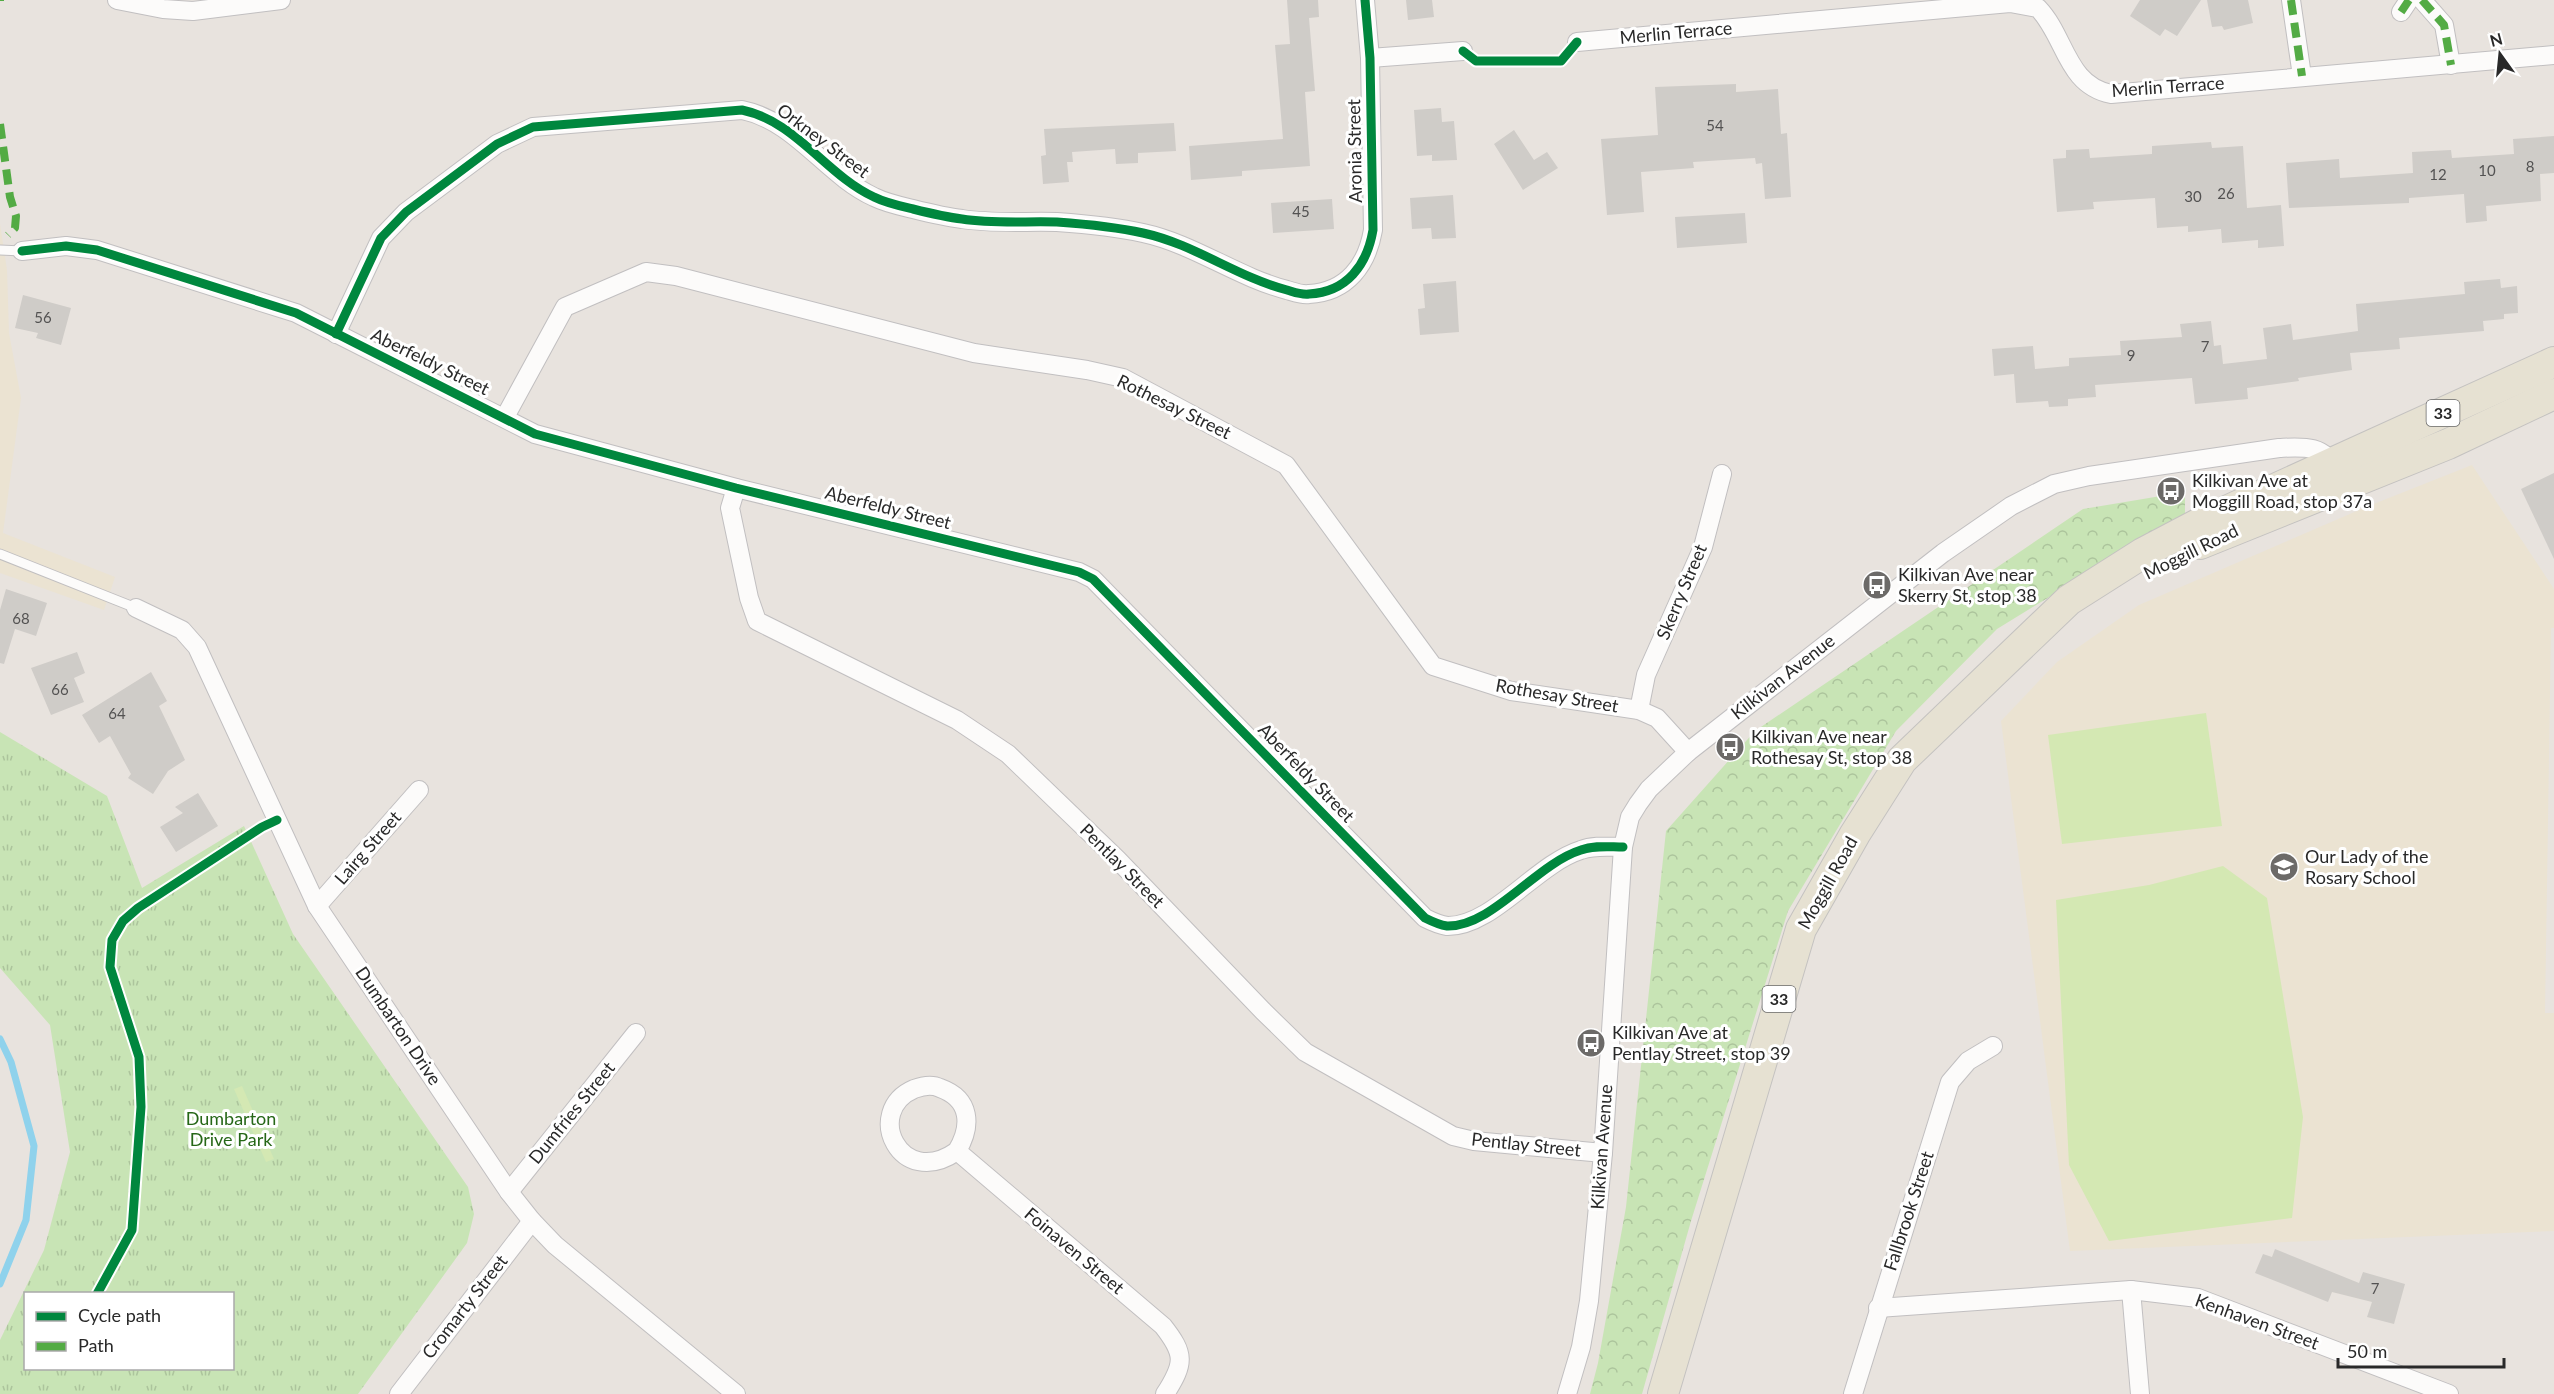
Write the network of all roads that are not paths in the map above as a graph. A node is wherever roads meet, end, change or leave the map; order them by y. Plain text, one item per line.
1 (117, 0) edge
2 (281, 0) edge
3 (1365, 0) edge
4 (2291, 0) edge
5 (2422, 0) edge
6 (1911, 6) edge
7 (1577, 42) dead end
8 (1463, 51) dead end
9 (2554, 55) edge
10 (1370, 58) junction
11 (2451, 65) junction
12 (2302, 75) junction
13 (0, 250) edge
14 (22, 251) joint
15 (1336, 288) joint
16 (336, 334) junction
17 (2554, 362) edge
18 (2554, 394) edge
19 (505, 417) junction
20 (1722, 474) dead end
21 (2336, 476) junction
22 (736, 488) junction
23 (0, 554) edge
24 (135, 609) joint
25 (1639, 710) junction
26 (1688, 752) junction
27 (419, 790) dead end
28 (1623, 847) junction
29 (317, 906) junction
30 (636, 1033) dead end
31 (1993, 1046) dead end
32 (957, 1151) junction
33 (1603, 1153) junction
34 (509, 1192) junction
35 (532, 1221) junction
36 (2131, 1290) junction
37 (1878, 1308) junction
38 (399, 1394) edge
39 (736, 1394) edge
40 (1165, 1394) edge
41 (1567, 1394) edge
42 (1663, 1394) edge
43 (1853, 1394) edge
44 (2140, 1394) edge
45 (2449, 1394) edge

1 - 2 street
3 - 10 street, Aronia Street
4 - 12 street
5 - 11 street
6 - 7 street, Merlin Terrace
6 - 12 street, Merlin Terrace
8 - 10 street
9 - 11 street, Merlin Terrace
10 - 15 street, Aronia Street
11 - 12 street, Merlin Terrace
13 - 14 lane
14 - 16 street, Aberfeldy Street
15 - 16 street, Orkney Street
16 - 19 street, Aberfeldy Street
17 - 21 main road, Moggill Road / 33
18 - 21 main road, Moggill Road / 33
19 - 22 street, Aberfeldy Street
19 - 25 street, Rothesay Street
20 - 25 street, Skerry Street
21 - 26 street, Kilkivan Avenue
21 - 42 main road, Moggill Road / 33
22 - 28 street, Aberfeldy Street
22 - 33 street, Pentlay Street
23 - 24 lane
24 - 29 street, Dumbarton Drive
25 - 26 street, Rothesay Street
26 - 28 street, Kilkivan Avenue
27 - 29 street, Lairg Street
28 - 33 street, Kilkivan Avenue
29 - 34 street, Dumbarton Drive
30 - 34 street, Dumfries Street
31 - 37 street, Fallbrook Street
32 - 32 street
32 - 40 street, Foinaven Street
33 - 41 street, Kilkivan Avenue
34 - 35 street, Dumbarton Drive
35 - 38 street, Cromarty Street
35 - 39 street, Dumbarton Drive
36 - 37 street, Kenhaven Street
36 - 44 street
36 - 45 street, Kenhaven Street
37 - 43 street, Fallbrook Street

